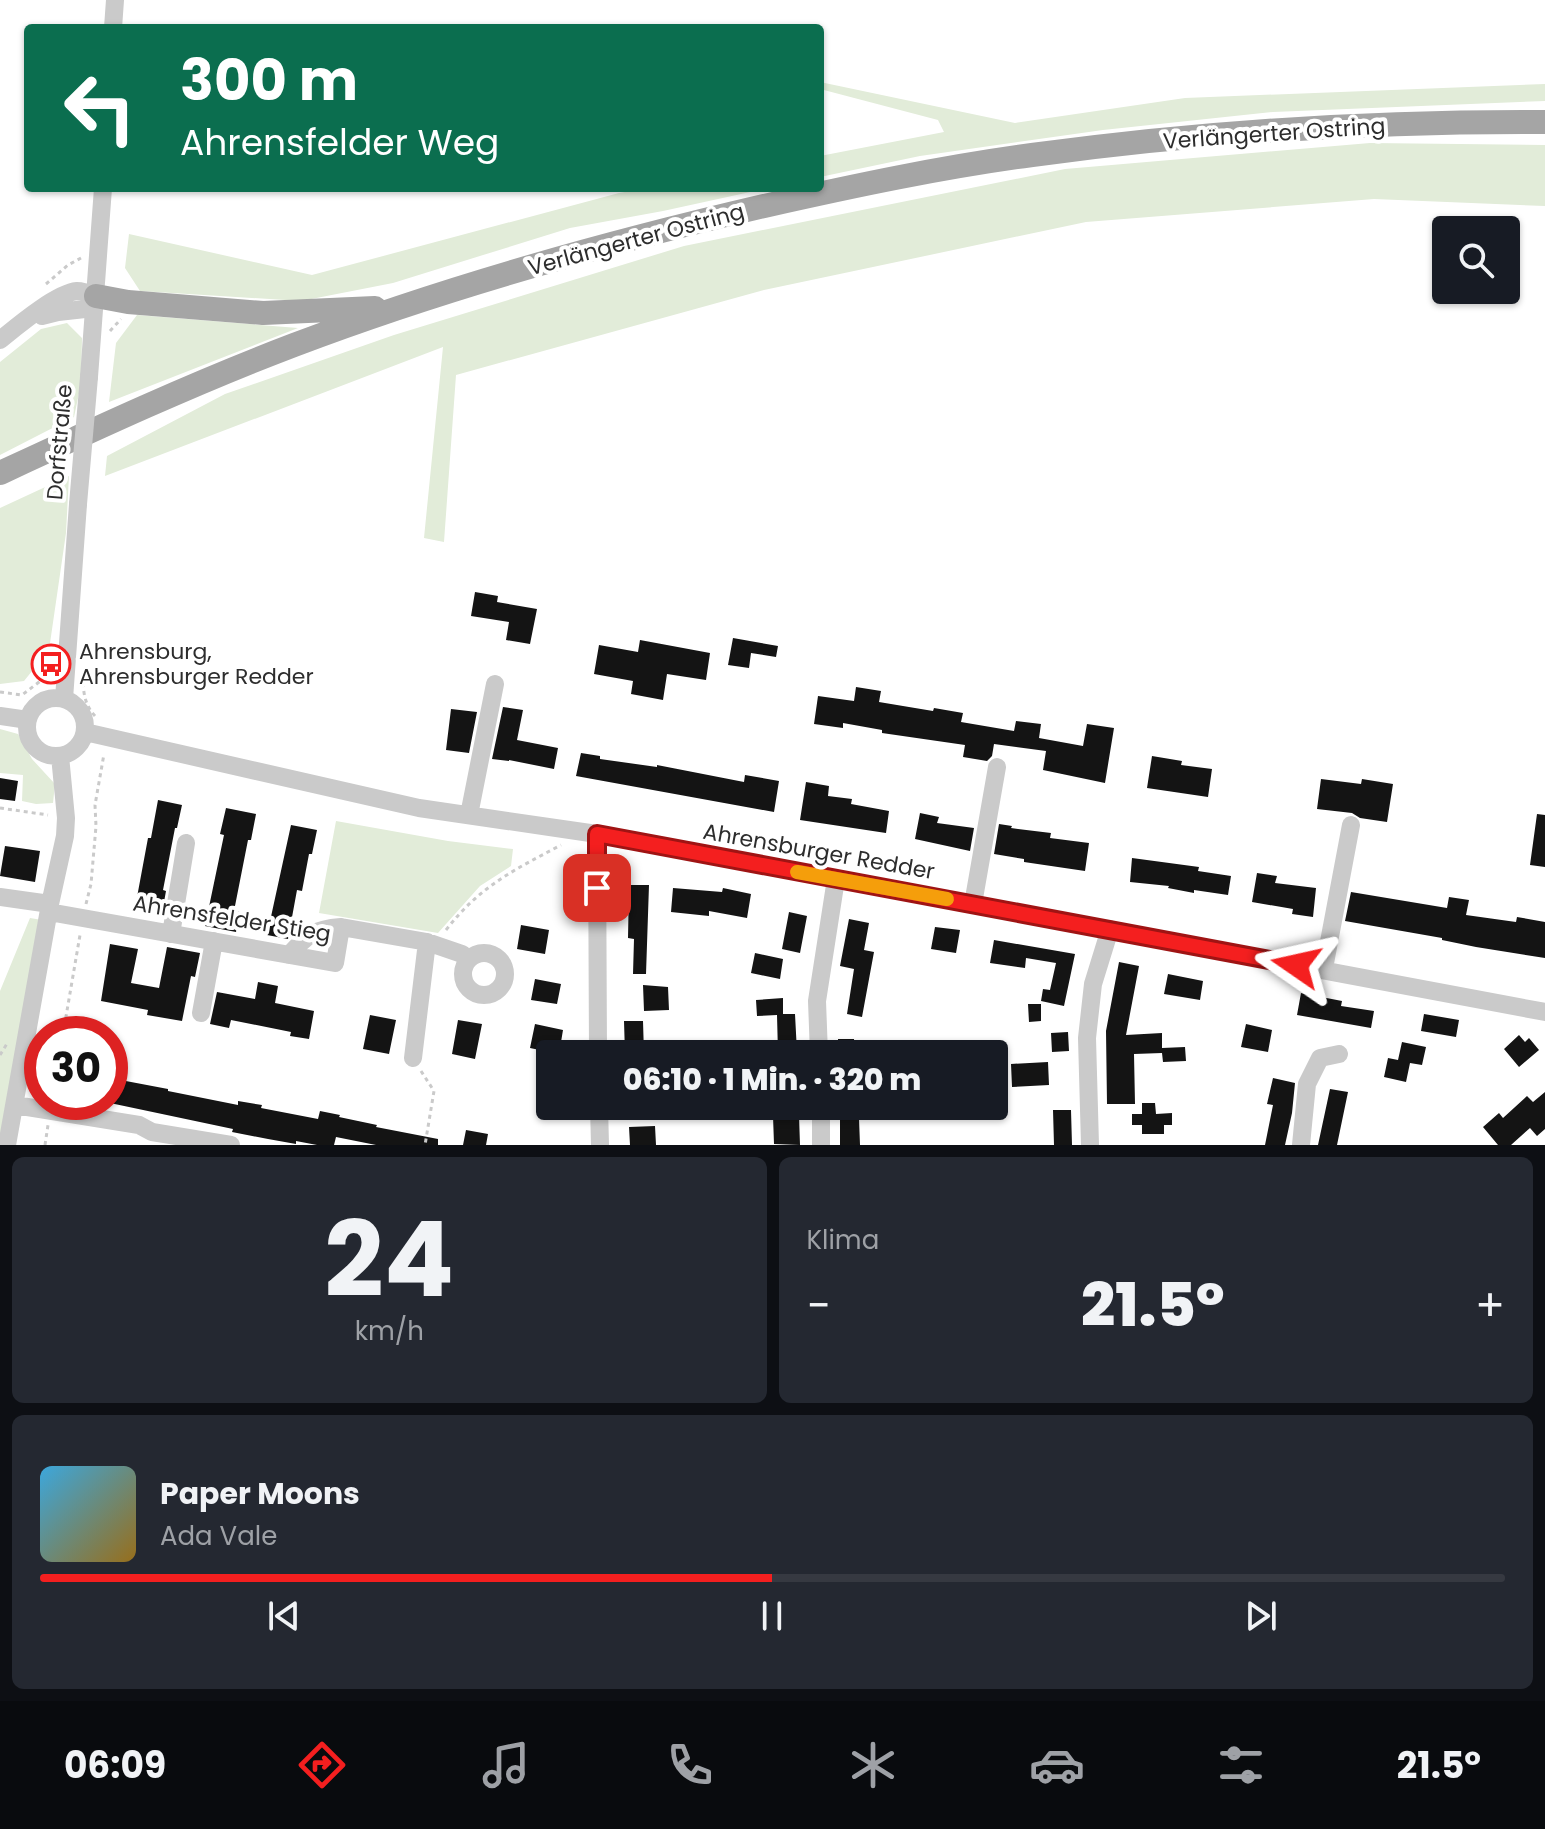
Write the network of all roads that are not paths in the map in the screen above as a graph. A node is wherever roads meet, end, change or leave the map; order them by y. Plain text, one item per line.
1 (115, 0) edge
2 (113, 24) edge
3 (1545, 122) edge
4 (103, 192) edge
5 (95, 302) junction
6 (401, 307) junction
7 (0, 340) edge
8 (0, 473) edge
9 (495, 684) dead end
10 (64, 699) junction
11 (0, 716) edge
12 (28, 720) junction
13 (85, 732) junction
14 (60, 756) junction
15 (997, 767) dead end
16 (469, 815) junction
17 (1351, 825) dead end
18 (597, 834) junction
19 (186, 843) dead end
20 (836, 879) junction
21 (0, 897) edge
22 (973, 904) junction
23 (49, 908) junction
24 (341, 927) junction
25 (1110, 929) junction
26 (171, 934) junction
27 (214, 941) junction
28 (433, 945) junction
29 (289, 955) junction
30 (468, 959) dead end
31 (1327, 971) junction
32 (1545, 1012) edge
33 (201, 1013) dead end
34 (598, 1040) edge
35 (818, 1040) edge
36 (1339, 1054) dead end
37 (413, 1058) road end
38 (15, 1105) junction
39 (599, 1120) edge
40 (821, 1120) edge
41 (151, 1139) edge
42 (7, 1145) edge
43 (231, 1145) edge
44 (600, 1145) edge
45 (821, 1145) edge
46 (1090, 1145) edge
47 (1301, 1145) edge

1 - 2 street
3 - 6 main road, Verlängerter Ostring
4 - 5 street, Dorfstraße
5 - 6 main road
5 - 7 street
5 - 10 street, Dorfstraße, bridge
6 - 8 main road, Verlängerter Ostring
9 - 16 street
10 - 12 street
10 - 13 street
11 - 12 street
12 - 14 street
13 - 14 street
13 - 16 street, Ahrensburger Redder
14 - 23 street
15 - 22 street
16 - 18 street, Ahrensburger Redder
17 - 31 street
18 - 20 street, Ahrensburger Redder
18 - 34 street
19 - 26 street
20 - 22 street, Ahrensburger Redder
20 - 35 street
21 - 23 street, Ahrensfelder Stieg
22 - 25 street, Ahrensburger Redder
23 - 26 street, Ahrensfelder Stieg
23 - 38 street
24 - 28 street, Ahrensfelder Stieg
24 - 29 street
24 - 29 street, Ahrensfelder Stieg
25 - 31 street, Ahrensburger Redder
25 - 46 street
26 - 27 street, Ahrensfelder Stieg
27 - 29 street, Ahrensfelder Stieg
27 - 33 street
28 - 30 street, Ahrensfelder Stieg
28 - 37 street
31 - 32 street, Ahrensburger Redder
36 - 47 street
38 - 41 street
38 - 42 street
39 - 44 street
40 - 45 street
41 - 43 street

